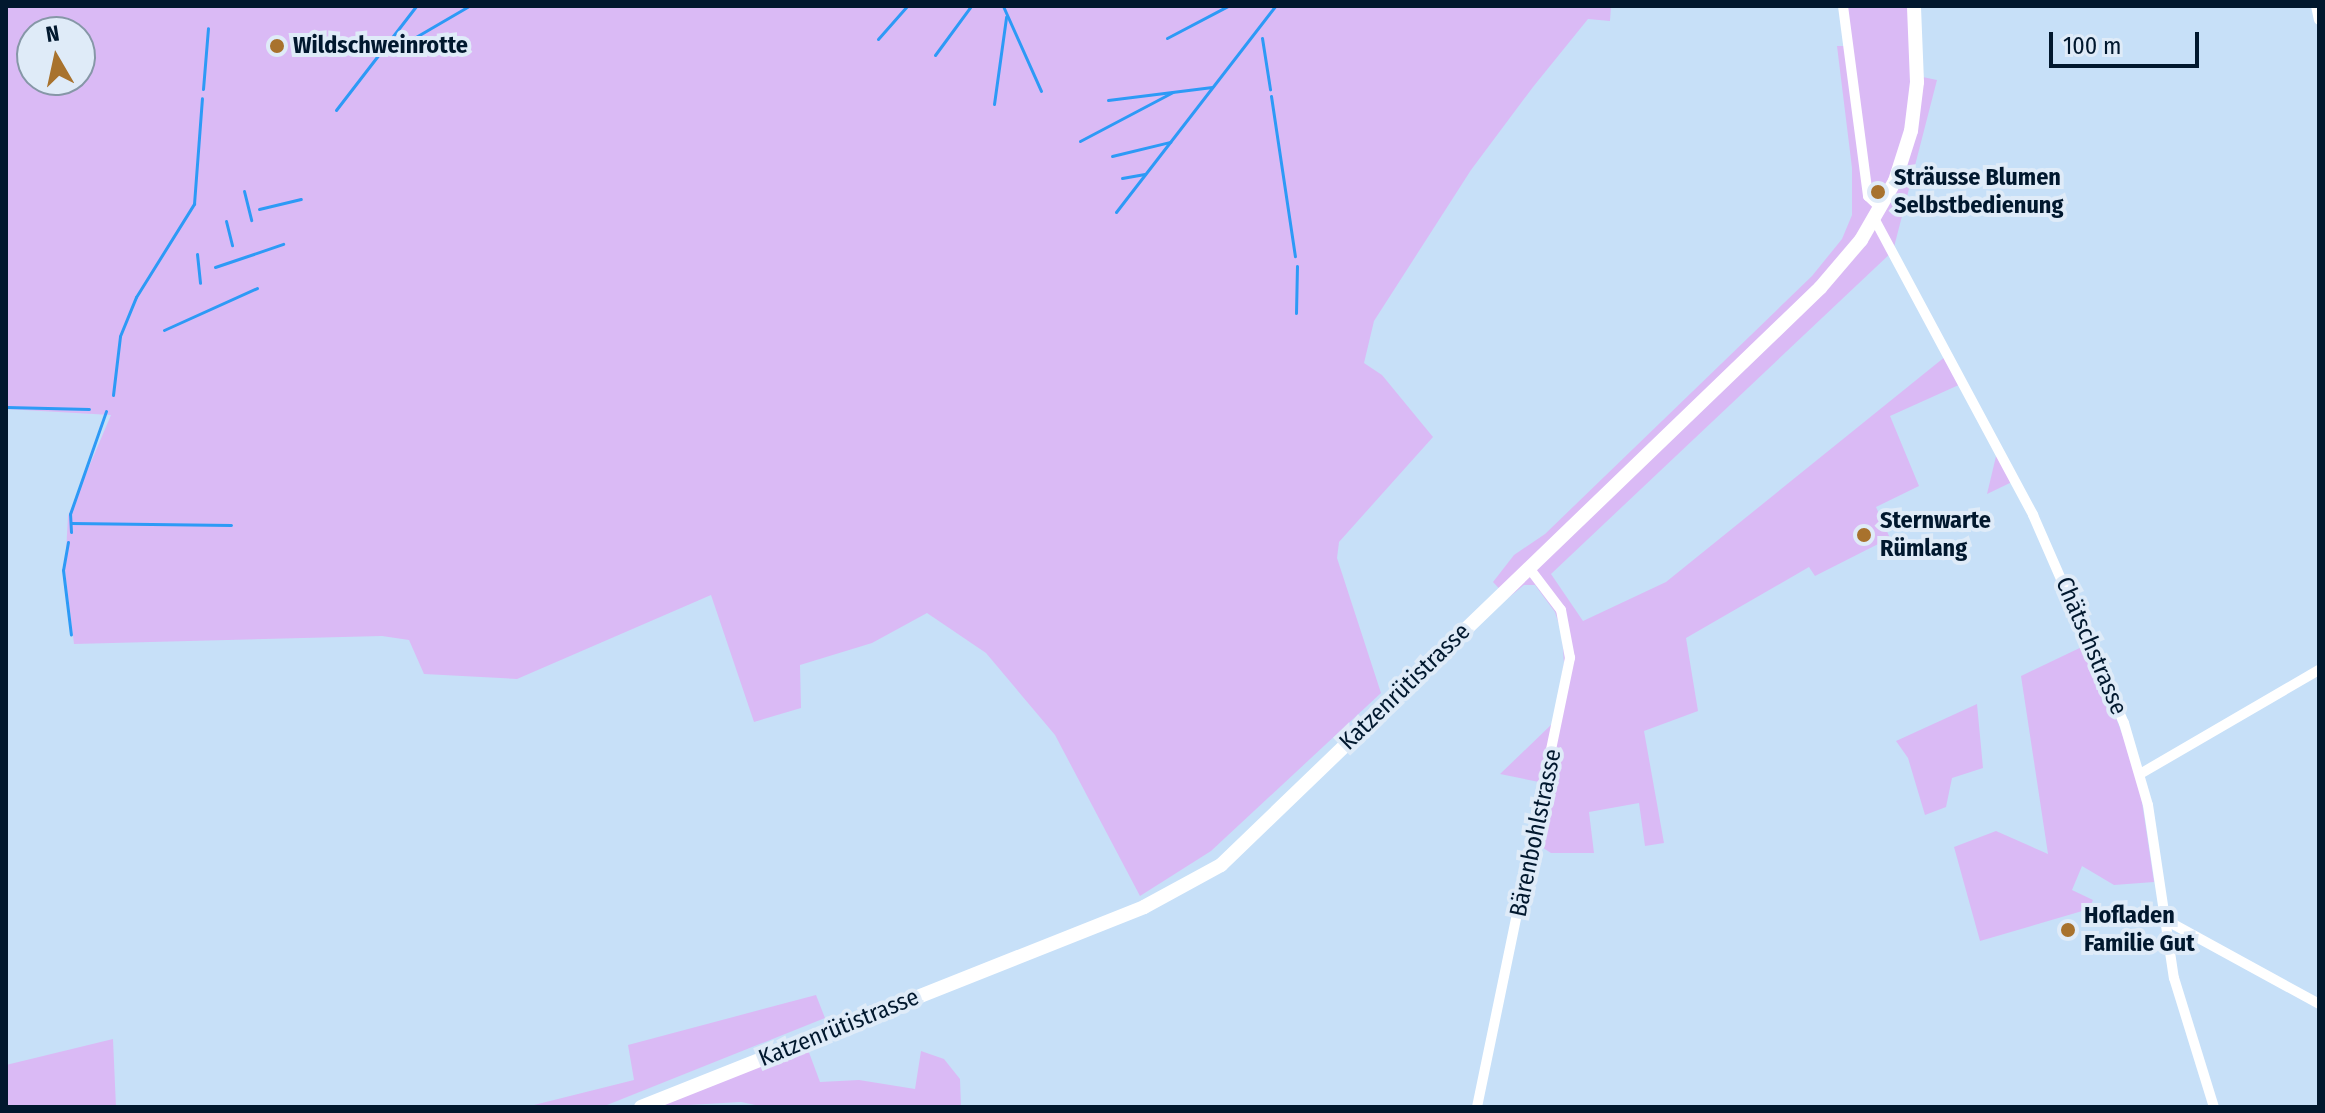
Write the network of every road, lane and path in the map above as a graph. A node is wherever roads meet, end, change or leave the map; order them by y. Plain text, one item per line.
1 (1843, 6) edge
2 (1914, 6) edge
3 (2316, 6) edge
4 (2319, 20) edge
5 (1878, 214) junction
6 (1529, 568) junction
7 (2319, 670) edge
8 (2140, 774) junction
9 (2162, 918) junction
10 (2319, 1004) edge
11 (641, 1107) edge
12 (1477, 1107) edge
13 (2214, 1107) edge

1 - 5 street, Chätschstrasse
2 - 5 street, Katzenrütistrasse
3 - 4 street
5 - 6 street, Katzenrütistrasse
5 - 8 street, Chätschstrasse
6 - 11 street, Katzenrütistrasse
6 - 12 street, Bärenbohlstrasse
7 - 8 street
8 - 9 street, Chätschstrasse
9 - 10 street
9 - 13 street, Chätschstrasse

